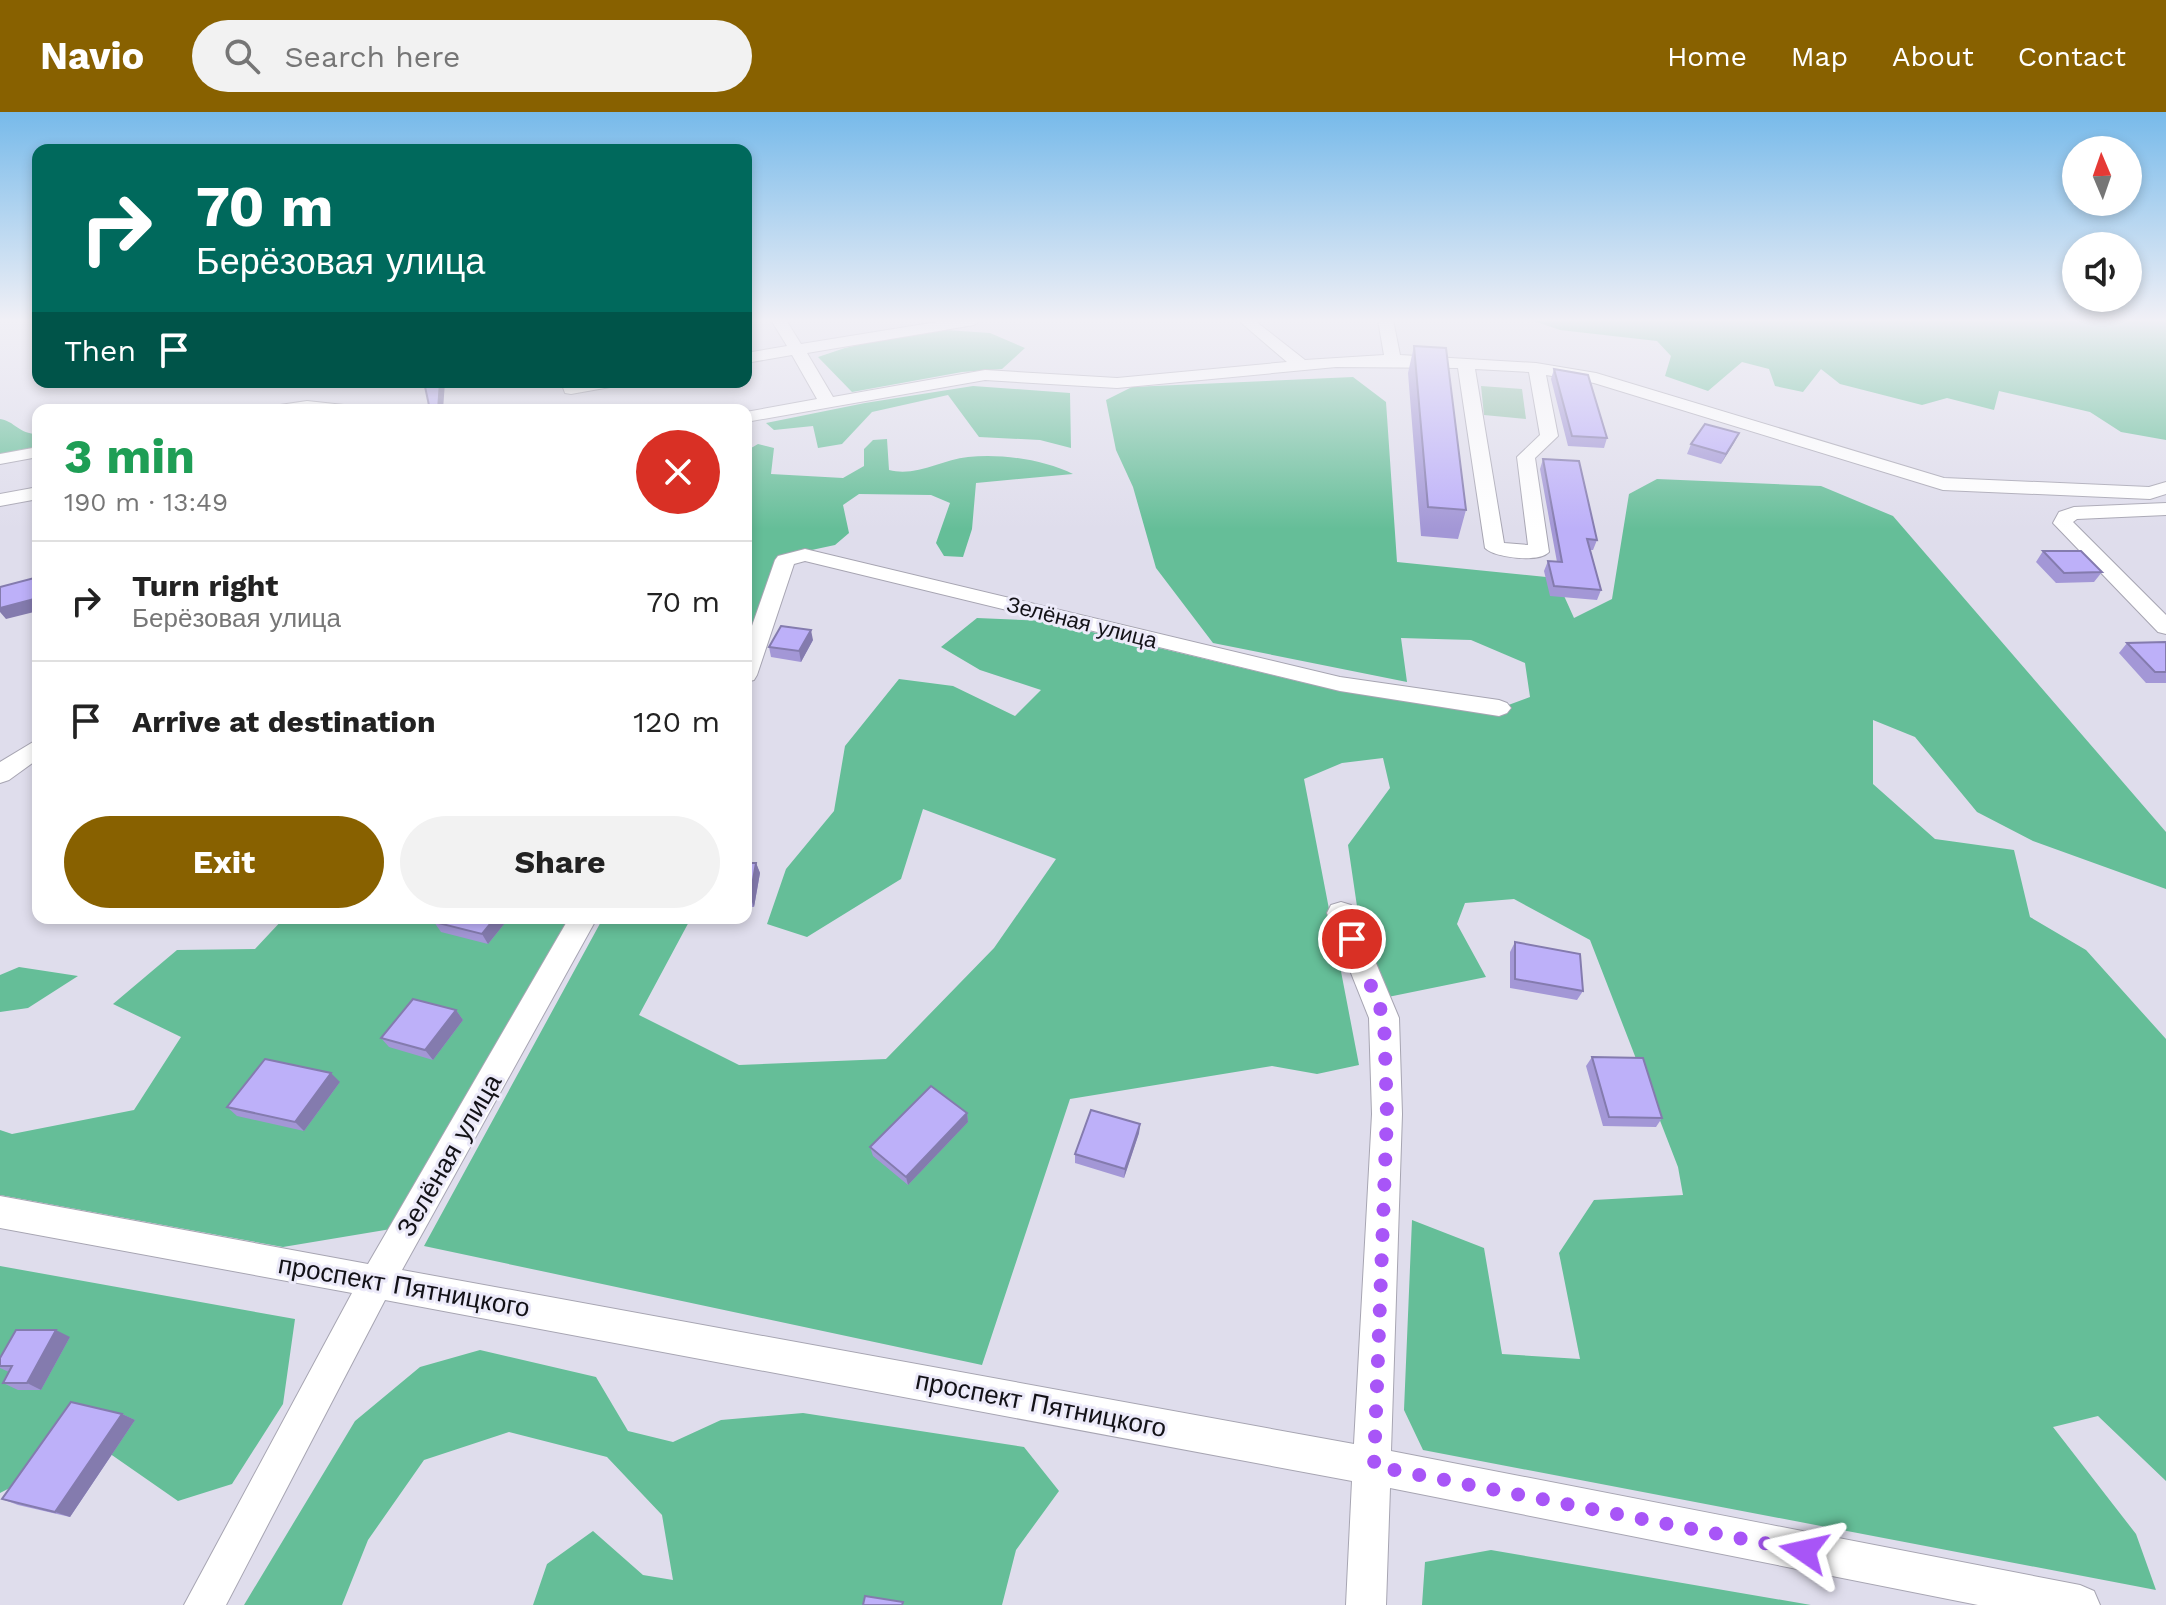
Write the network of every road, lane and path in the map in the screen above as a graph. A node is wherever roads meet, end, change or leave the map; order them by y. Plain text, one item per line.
1 (821, 390) edge
2 (896, 390) edge
3 (1470, 390) edge
4 (1540, 390) edge
5 (1634, 390) edge
6 (827, 401) junction
7 (752, 416) edge
8 (32, 453) edge
9 (0, 459) edge
10 (2166, 488) edge
11 (32, 494) edge
12 (0, 500) edge
13 (2166, 509) edge
14 (2156, 605) edge
15 (2166, 627) edge
16 (752, 657) edge
17 (1499, 708) dead end
18 (32, 751) edge
19 (0, 774) edge
20 (1341, 913) dead end
21 (580, 924) edge
22 (0, 1212) edge
23 (377, 1281) junction
24 (1374, 1466) junction
25 (204, 1605) edge
26 (1366, 1605) edge
27 (2080, 1605) edge

1 - 6 street
2 - 6 street
3 - 4 street
5 - 10 street
6 - 7 street
8 - 9 street
11 - 12 street
13 - 14 street
14 - 15 street
16 - 17 street, Зелёная улица
18 - 19 street
20 - 24 street
21 - 23 street, Зелёная улица
22 - 23 street, проспект Пятницкого
23 - 24 street, проспект Пятницкого
23 - 25 street, Зелёная улица
24 - 26 street
24 - 27 street, проспект Пятницкого

